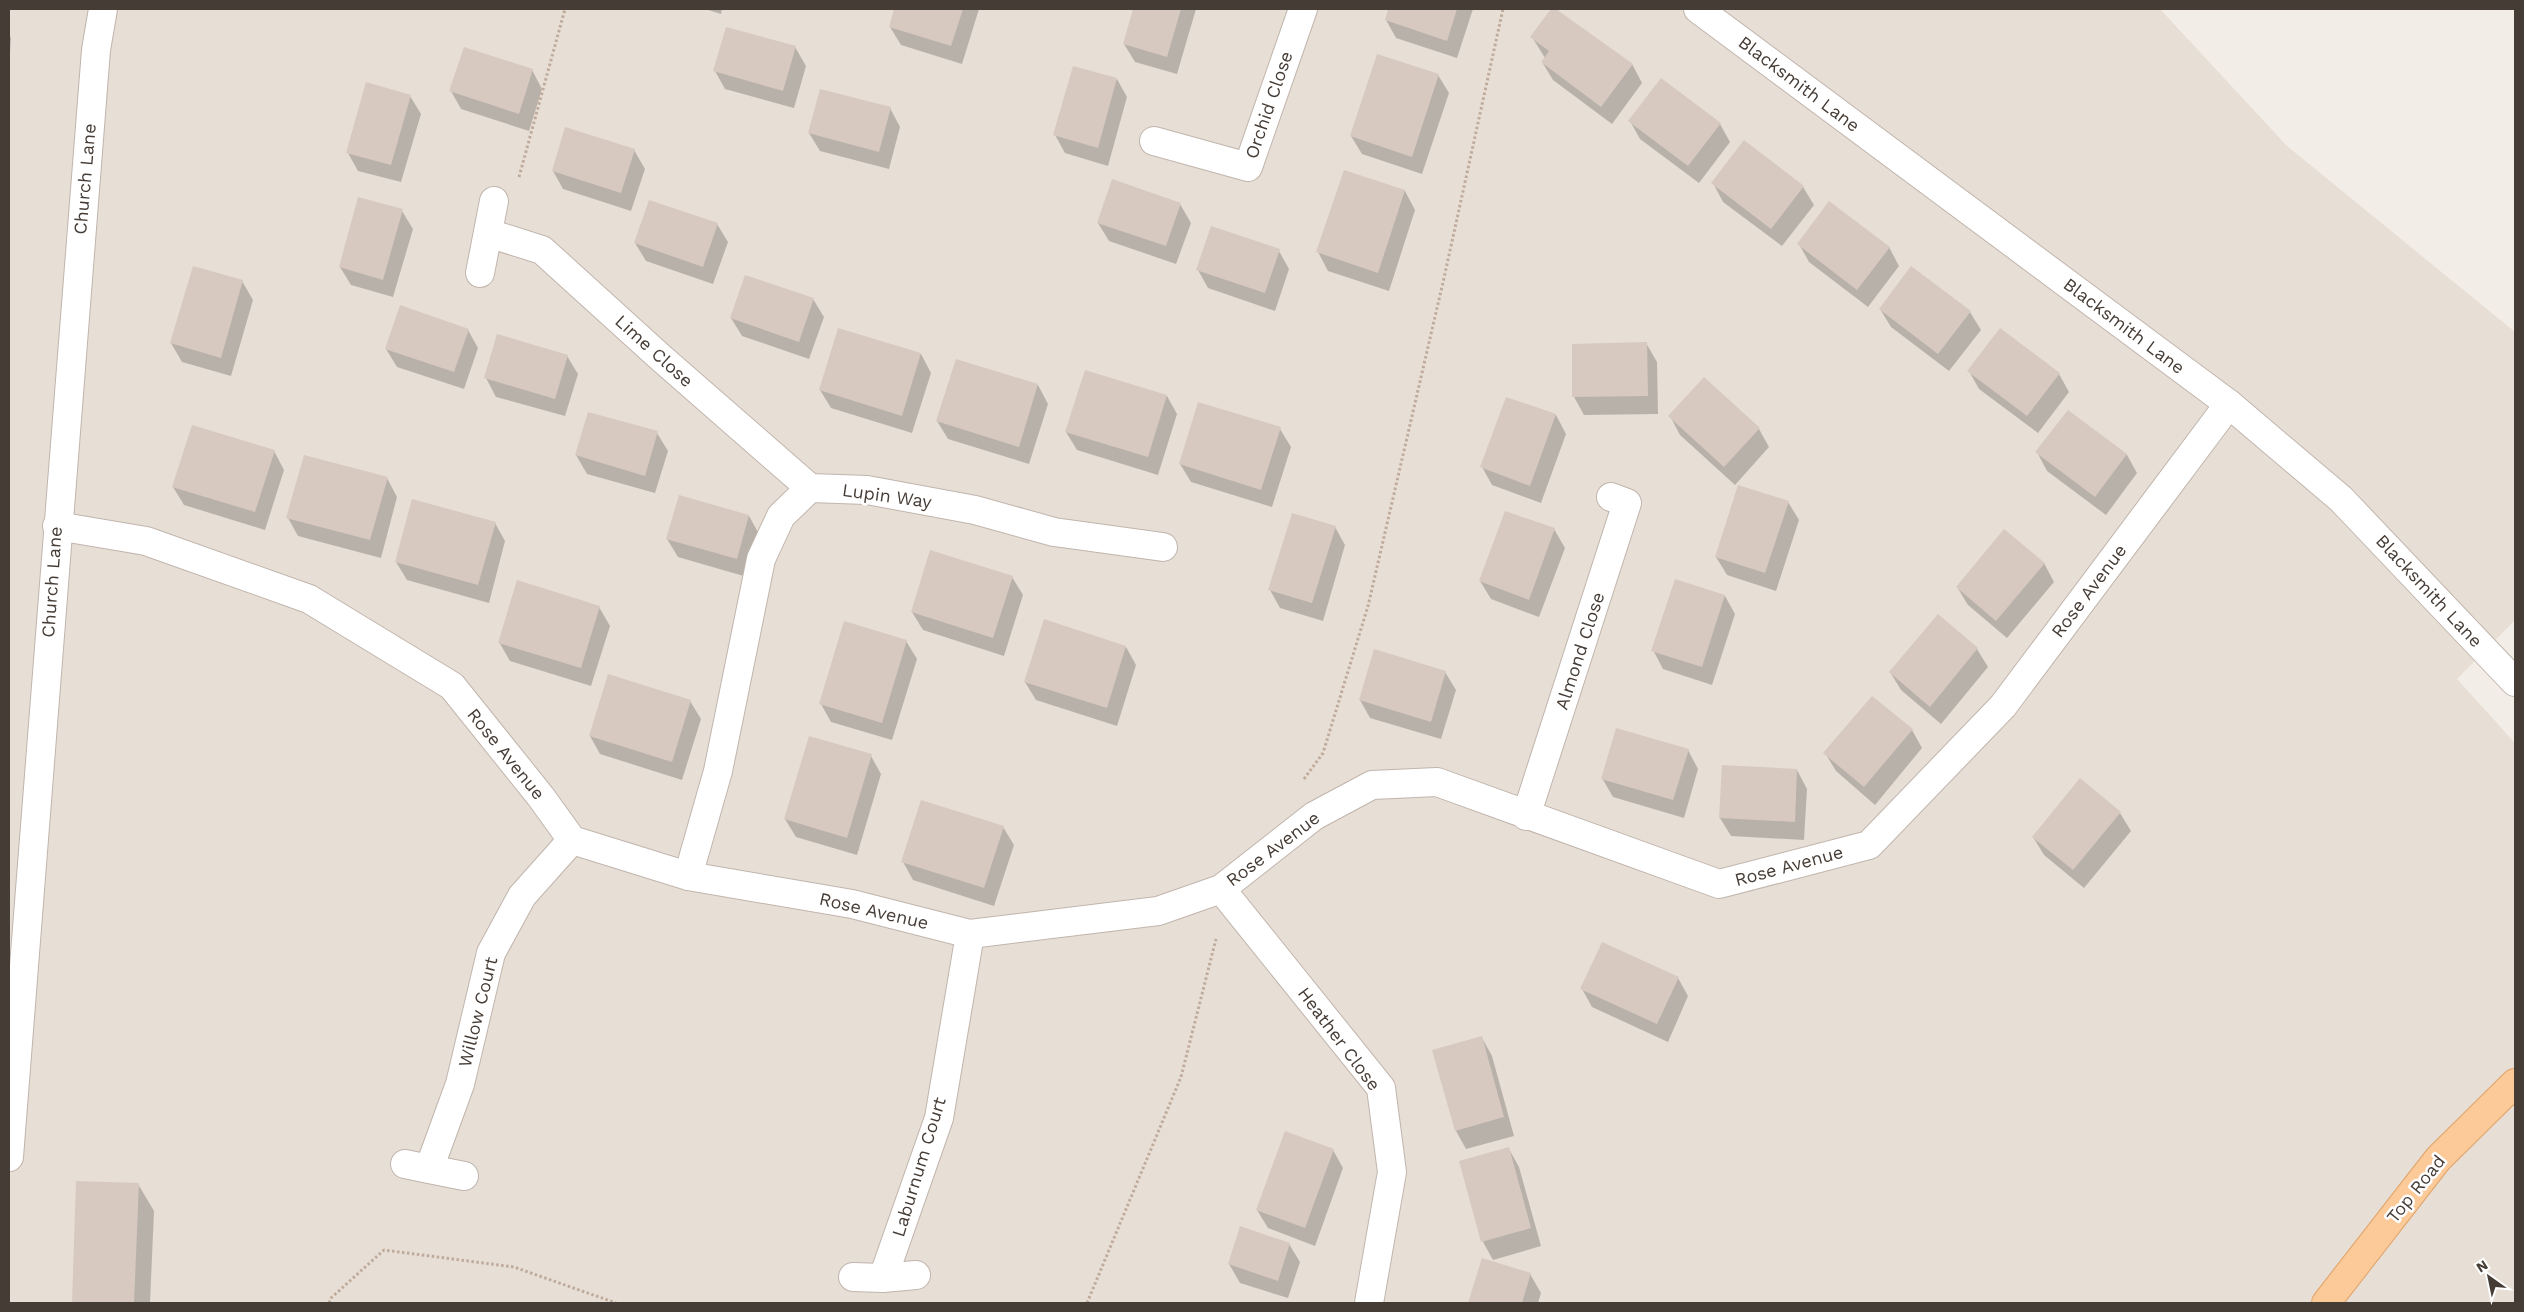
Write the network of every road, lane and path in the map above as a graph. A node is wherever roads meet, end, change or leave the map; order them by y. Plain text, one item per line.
1 (103, 9) edge
2 (566, 9) edge
3 (1303, 9) edge
4 (1504, 9) edge
5 (1698, 9) edge
6 (1154, 141) dead end
7 (494, 201) joint
8 (488, 233) junction
9 (480, 273) dead end
10 (2229, 404) junction
11 (810, 488) junction
12 (1628, 501) dead end
13 (57, 526) junction
14 (1163, 547) dead end
15 (2515, 682) edge
16 (1299, 785) dead end
17 (1526, 816) junction
18 (572, 840) junction
19 (688, 876) junction
20 (1221, 889) junction
21 (970, 934) junction
22 (2515, 1083) edge
23 (9, 1156) edge
24 (464, 1176) dead end
25 (916, 1275) dead end
26 (853, 1277) dead end
27 (884, 1278) junction
28 (329, 1303) edge
29 (616, 1303) edge
30 (1087, 1303) edge
31 (1369, 1303) edge
32 (2326, 1303) edge

1 - 13 street, Church Lane
2 - 7 path
3 - 6 street, Orchid Close
4 - 16 path
5 - 10 street, Blacksmith Lane
7 - 8 street
8 - 9 street
8 - 11 street, Lime Close
10 - 15 street, Blacksmith Lane
10 - 17 street, Rose Avenue
11 - 14 street, Lupin Way
11 - 19 street
12 - 17 street, Almond Close
13 - 18 street, Rose Avenue
13 - 23 street, Church Lane
17 - 20 street, Rose Avenue
18 - 19 street, Rose Avenue
18 - 24 street, Willow Court
19 - 21 street, Rose Avenue
20 - 21 street, Rose Avenue
20 - 30 path
20 - 31 street, Heather Close
21 - 27 street, Laburnum Court
22 - 32 main road, Top Road
25 - 27 street
26 - 27 street
28 - 29 path

